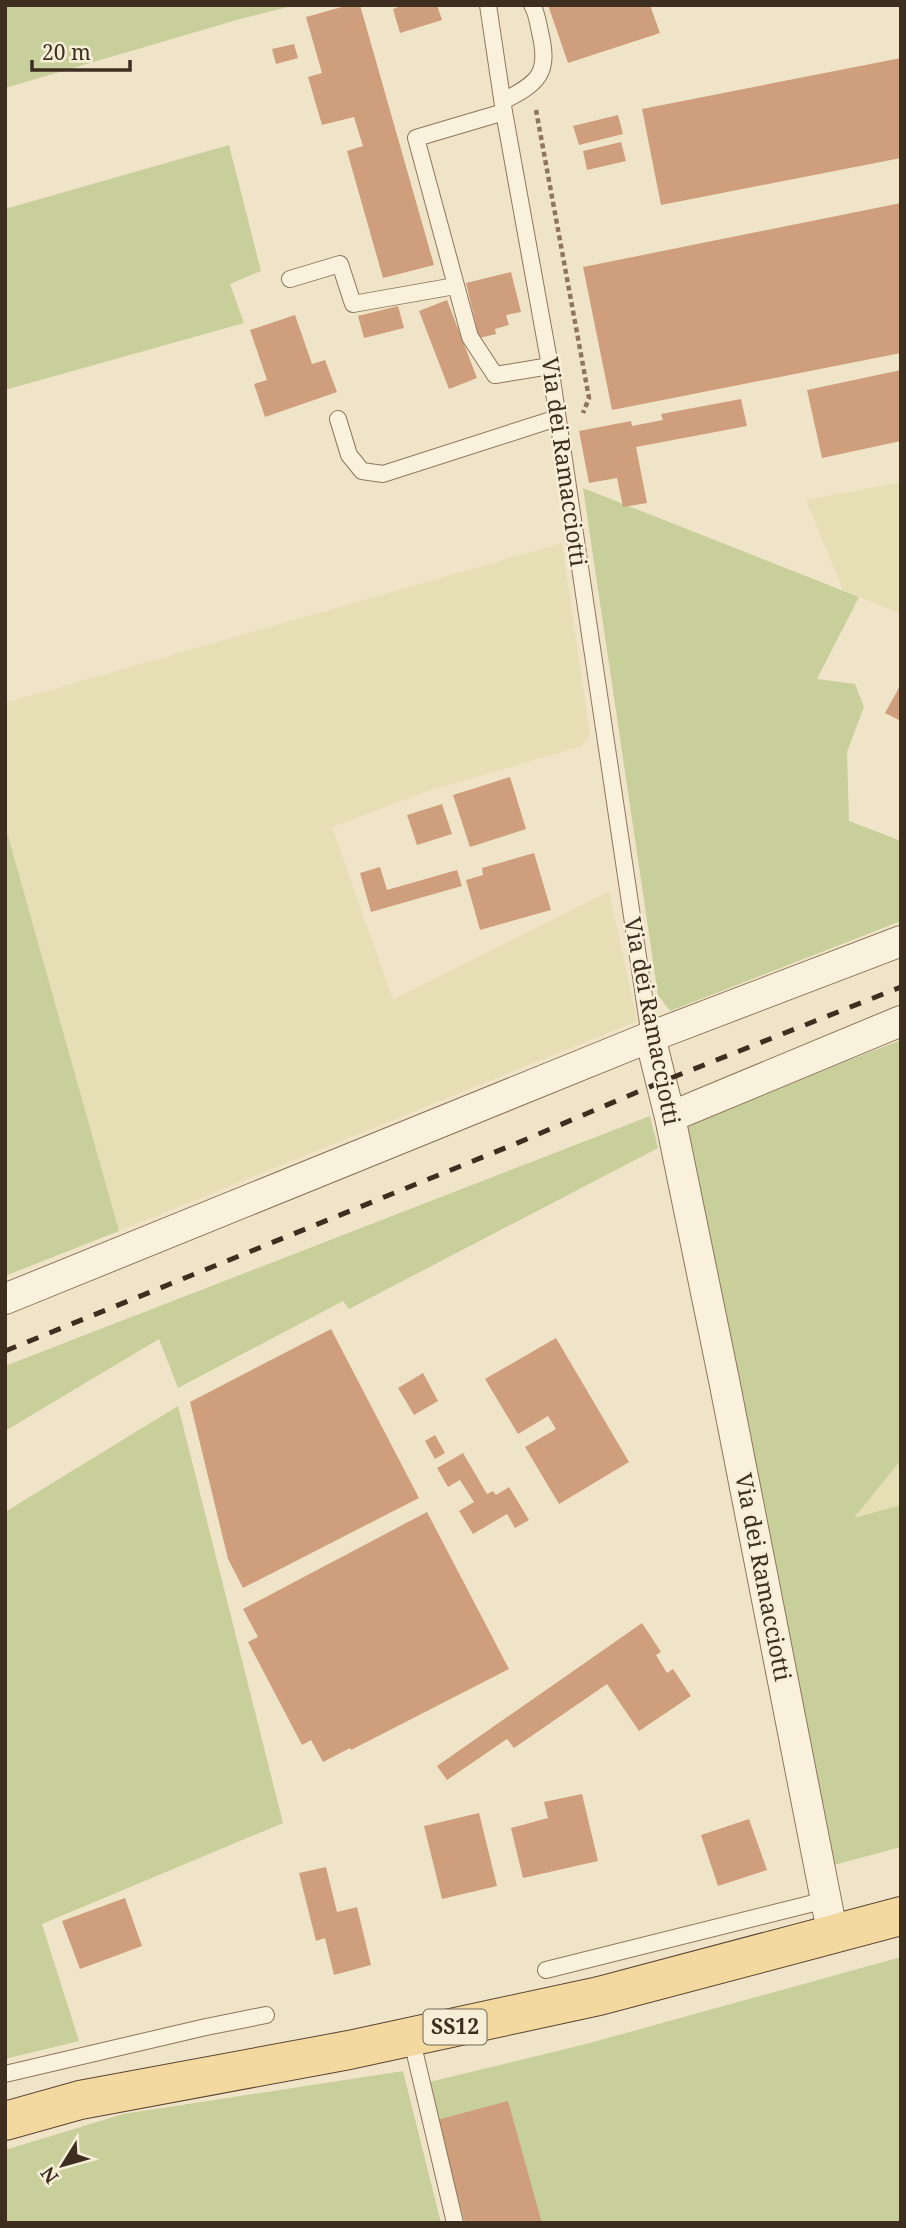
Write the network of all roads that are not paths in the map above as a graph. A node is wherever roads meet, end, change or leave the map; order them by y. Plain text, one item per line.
1 (488, 5) edge
2 (532, 5) edge
3 (504, 106) junction
4 (290, 279) dead end
5 (455, 286) junction
6 (550, 366) junction
7 (556, 418) junction
8 (338, 419) dead end
9 (901, 941) edge
10 (901, 1021) edge
11 (650, 1037) junction
12 (670, 1117) junction
13 (5, 1299) edge
14 (901, 1916) edge
15 (829, 1918) junction
16 (546, 1970) dead end
17 (266, 2015) dead end
18 (411, 2037) junction
19 (5, 2074) edge
20 (5, 2121) edge
21 (455, 2223) edge

1 - 3 lane, Via dei Ramacciotti
2 - 3 lane
3 - 5 lane
3 - 6 lane, Via dei Ramacciotti
4 - 5 lane
5 - 6 lane
6 - 7 lane, Via dei Ramacciotti
7 - 8 lane
7 - 11 lane, Via dei Ramacciotti
9 - 11 street
10 - 12 street
11 - 12 street, Via dei Ramacciotti
11 - 13 street
12 - 15 street, Via dei Ramacciotti
14 - 15 main road, SS12
15 - 16 lane
15 - 18 main road, SS12
17 - 19 lane
18 - 20 main road, SS12
18 - 21 lane

